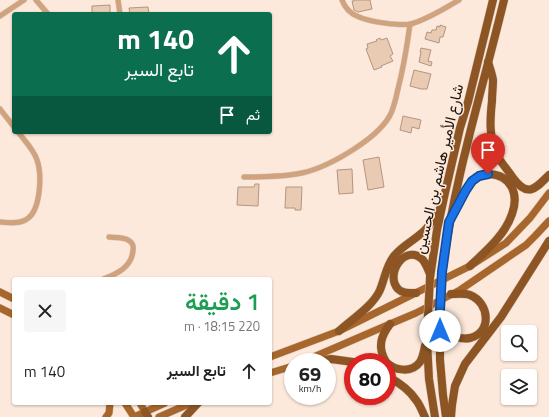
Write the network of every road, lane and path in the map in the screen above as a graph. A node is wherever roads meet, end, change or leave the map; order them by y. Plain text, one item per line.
1 (24, 0) edge
2 (36, 0) edge
3 (118, 0) edge
4 (342, 0) edge
5 (458, 0) edge
6 (493, 0) edge
7 (504, 0) edge
8 (46, 12) edge
9 (120, 12) edge
10 (0, 16) edge
11 (410, 24) junction
12 (488, 62) junction
13 (0, 109) edge
14 (12, 124) edge
15 (20, 134) edge
16 (549, 175) edge
17 (244, 177) dead end
18 (549, 193) edge
19 (442, 206) junction
20 (549, 220) edge
21 (0, 222) edge
22 (449, 222) junction
23 (109, 237) dead end
24 (549, 241) edge
25 (470, 266) junction
26 (430, 276) junction
27 (108, 277) edge
28 (0, 292) edge
29 (416, 293) junction
30 (451, 294) junction
31 (12, 298) edge
32 (0, 308) edge
33 (12, 314) edge
34 (440, 314) junction
35 (390, 324) junction
36 (338, 331) junction
37 (427, 341) junction
38 (323, 353) edge
39 (382, 353) edge
40 (272, 356) edge
41 (396, 368) edge
42 (284, 369) edge
43 (272, 373) edge
44 (396, 381) edge
45 (110, 405) edge
46 (126, 405) edge
47 (141, 405) edge
48 (161, 405) edge
49 (186, 405) edge
50 (196, 405) edge
51 (147, 414) edge
52 (106, 417) edge
53 (134, 417) edge
54 (159, 417) edge
55 (185, 417) edge
56 (425, 417) edge
57 (435, 417) edge
58 (446, 417) edge
59 (451, 417) edge

1 - 10 street
2 - 8 street
3 - 9 street
4 - 11 street
5 - 11 street
6 - 19 highway, شارع الأمير هاشم بن الحسين
7 - 12 highway, شارع الأمير هاشم بن الحسين
11 - 17 street
12 - 16 highway
12 - 22 highway, شارع الأمير هاشم بن الحسين
13 - 14 street
15 - 21 street
18 - 25 main road
19 - 26 highway, شارع الأمير هاشم بن الحسين
19 - 36 highway
20 - 30 main road
22 - 25 highway
22 - 34 highway, شارع الأمير هاشم بن الحسين, bridge
23 - 27 street
24 - 59 highway
25 - 29 main road
26 - 29 highway
26 - 37 highway, شارع الأمير هاشم بن الحسين, bridge
28 - 31 main road
29 - 36 main road
30 - 34 highway
30 - 35 main road
32 - 33 main road
34 - 58 highway, شارع الأمير هاشم بن الحسين
35 - 38 main road
35 - 39 highway
36 - 40 main road
37 - 41 highway
37 - 57 highway, شارع الأمير هاشم بن الحسين
42 - 43 main road
44 - 56 highway
45 - 52 main road
46 - 53 main road
47 - 51 main road
48 - 51 main road
49 - 54 main road
50 - 55 highway
51 - 53 main road

